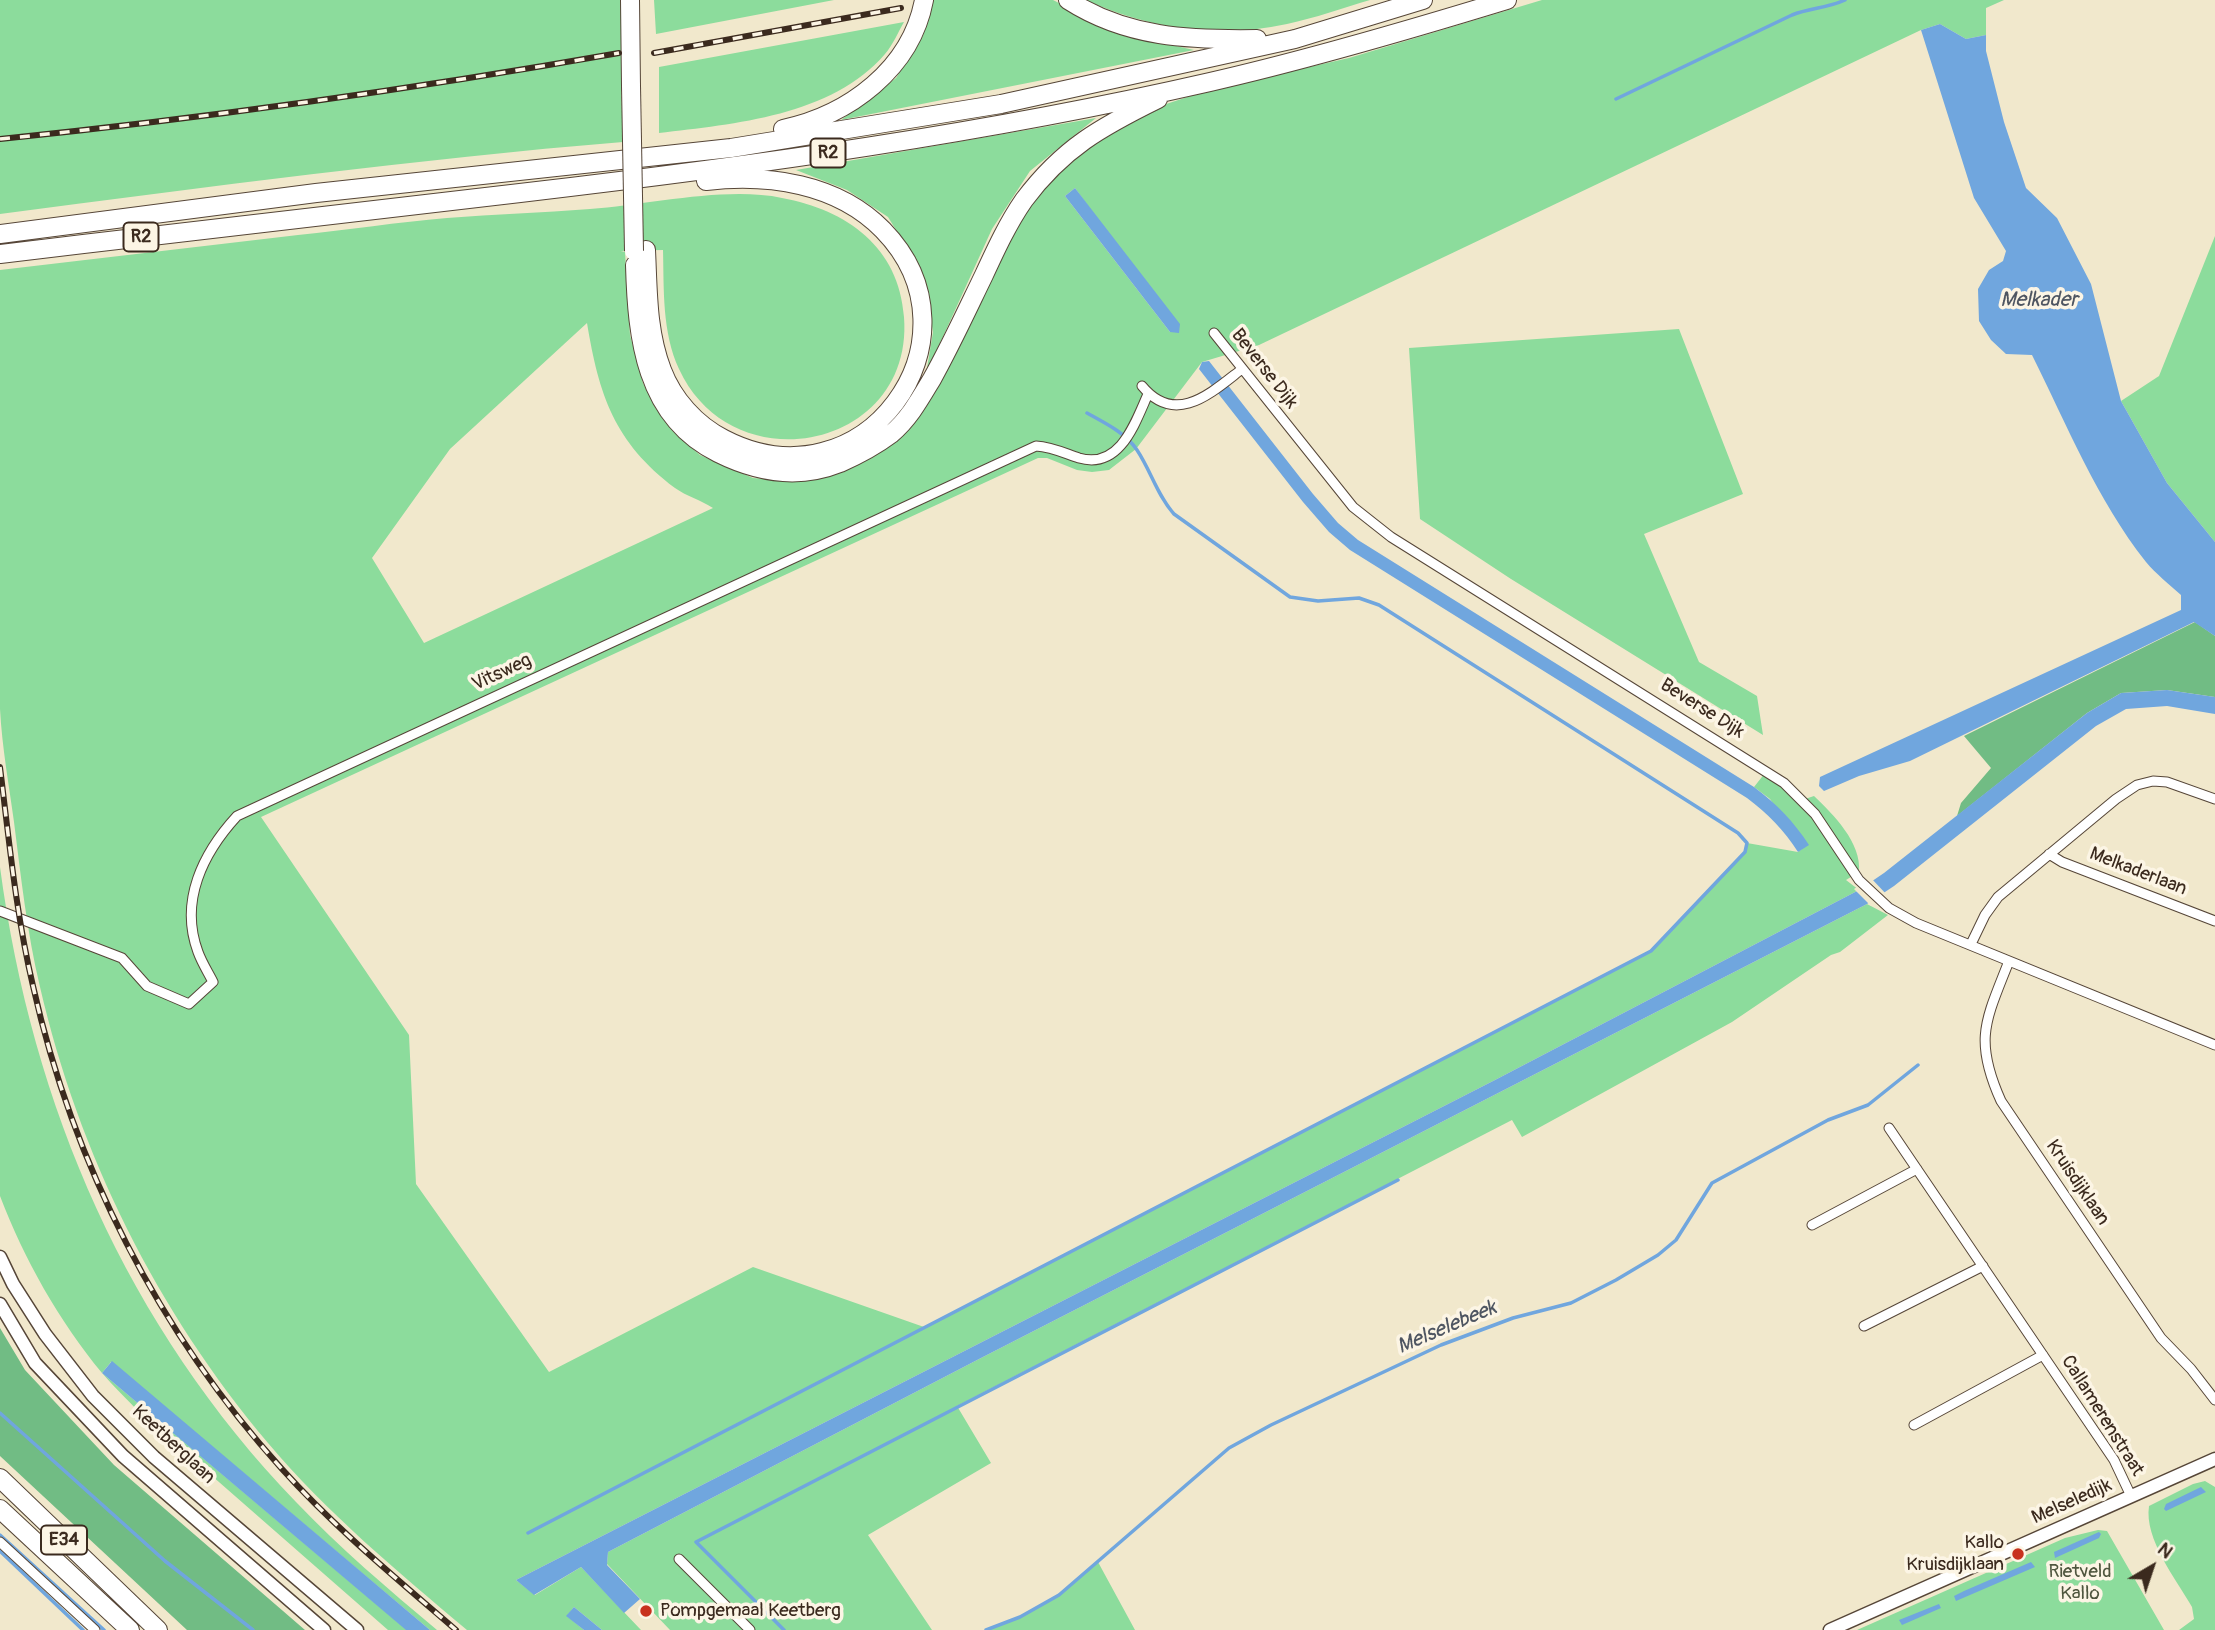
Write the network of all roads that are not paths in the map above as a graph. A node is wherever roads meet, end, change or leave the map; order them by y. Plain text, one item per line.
1 (630, 0) edge
2 (642, 0) edge
3 (924, 0) edge
4 (1068, 0) edge
5 (1423, 0) edge
6 (1507, 0) edge
7 (1296, 39) junction
8 (1209, 83) junction
9 (637, 86) junction
10 (612, 162) junction
11 (444, 202) junction
12 (0, 233) edge
13 (640, 251) junction
14 (0, 254) edge
15 (1214, 333) dead end
16 (1242, 369) junction
17 (2215, 799) edge
18 (2049, 854) junction
19 (0, 911) edge
20 (2215, 921) edge
21 (1971, 944) junction
22 (2009, 961) junction
23 (2215, 1045) edge
24 (1889, 1128) dead end
25 (1917, 1169) junction
26 (1812, 1225) dead end
27 (0, 1257) edge
28 (1983, 1266) junction
29 (0, 1304) edge
30 (1864, 1326) dead end
31 (2043, 1355) junction
32 (2215, 1400) edge
33 (1914, 1425) dead end
34 (2215, 1459) edge
35 (0, 1478) edge
36 (2132, 1496) junction
37 (0, 1509) edge
38 (0, 1542) edge
39 (679, 1559) dead end
40 (128, 1601) junction
41 (95, 1630) edge
42 (130, 1630) edge
43 (158, 1630) edge
44 (168, 1630) edge
45 (324, 1630) edge
46 (357, 1630) edge
47 (750, 1630) edge
48 (1830, 1630) edge

1 - 9 highway
2 - 9 highway
3 - 10 highway
4 - 7 highway
5 - 7 highway, R2
6 - 8 highway, R2
7 - 10 highway, R2
8 - 11 highway, R2
8 - 13 highway
9 - 13 highway, bridge
10 - 12 highway, R2
11 - 13 highway
11 - 14 highway, R2
15 - 16 street, Beverse Dijk
16 - 19 street, Vitsweg
16 - 21 street, Beverse Dijk
17 - 18 street, Melkaderlaan
18 - 20 street, Melkaderlaan
18 - 21 street, Melkaderlaan
21 - 22 street, Beverse Dijk
22 - 23 street, Beverse Dijk
22 - 32 street, Kruisdijklaan
24 - 25 street, Callamerenstraat
25 - 26 street
25 - 28 street, Callamerenstraat
27 - 46 main road, Keetberglaan
28 - 30 street
28 - 31 street, Callamerenstraat
29 - 45 main road
31 - 33 street, Callamerenstraat
31 - 36 street, Callamerenstraat
34 - 36 main road, Melseledijk
35 - 40 highway, E34
36 - 48 main road, Melseledijk
37 - 42 highway, E34
38 - 41 street
39 - 47 street
40 - 43 highway, E34
40 - 44 highway

